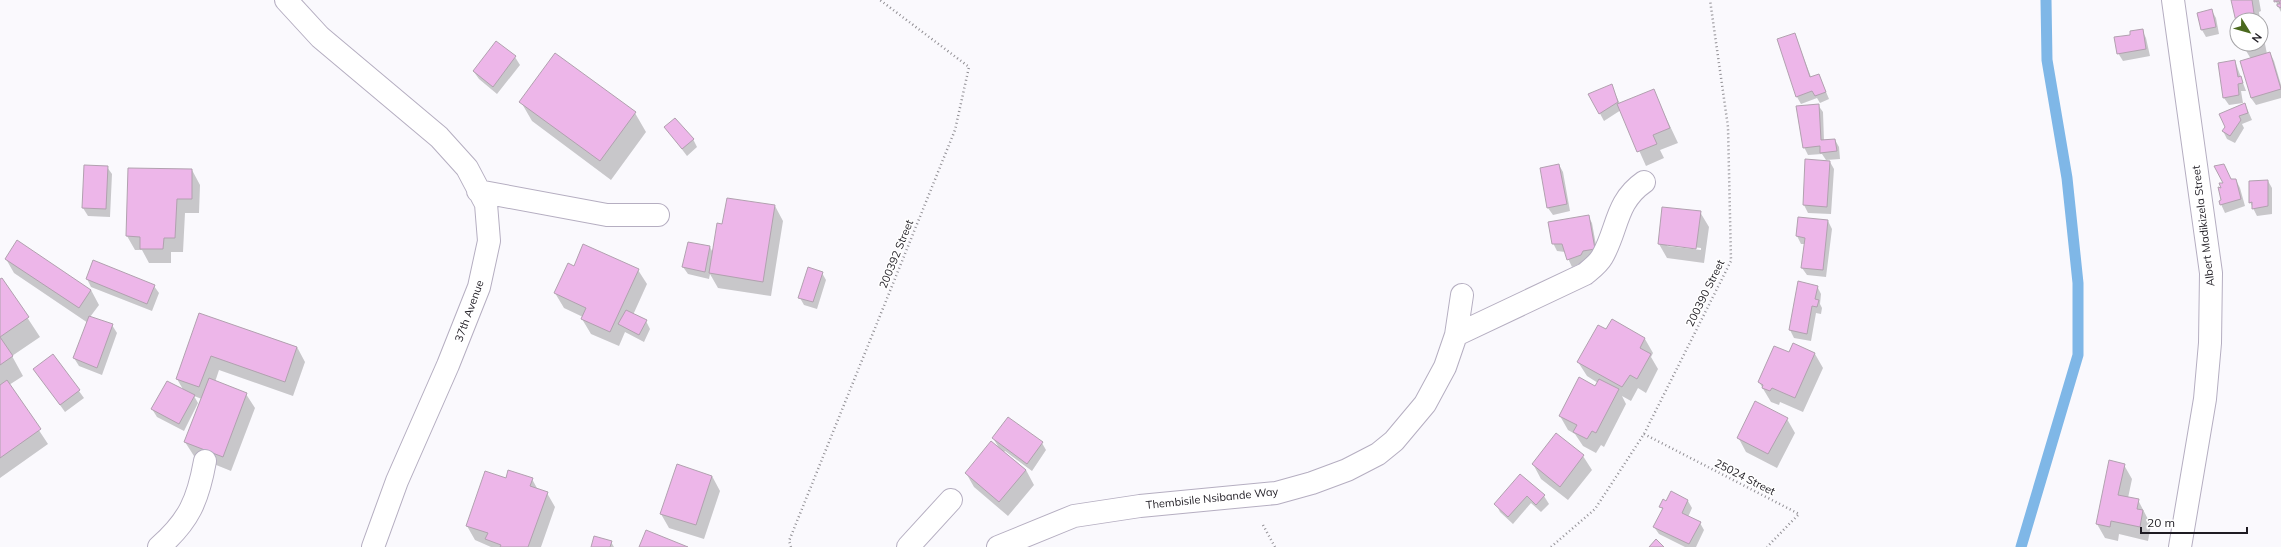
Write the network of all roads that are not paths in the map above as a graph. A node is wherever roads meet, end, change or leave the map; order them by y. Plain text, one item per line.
1 (286, 0) edge
2 (2173, 0) edge
3 (1644, 182) dead end
4 (478, 191) junction
5 (658, 215) dead end
6 (1462, 295) dead end
7 (1456, 335) junction
8 (204, 461) dead end
9 (951, 500) dead end
10 (159, 547) edge
11 (373, 547) edge
12 (908, 547) edge
13 (998, 547) edge
14 (2180, 547) edge

1 - 4 street, 37th Avenue
2 - 14 street, Albert Madikizela Street
3 - 7 street
4 - 5 street
4 - 11 street, 37th Avenue
6 - 7 street, Thembisile Nsibande Way
7 - 13 street, Thembisile Nsibande Way
8 - 10 street
9 - 12 street

